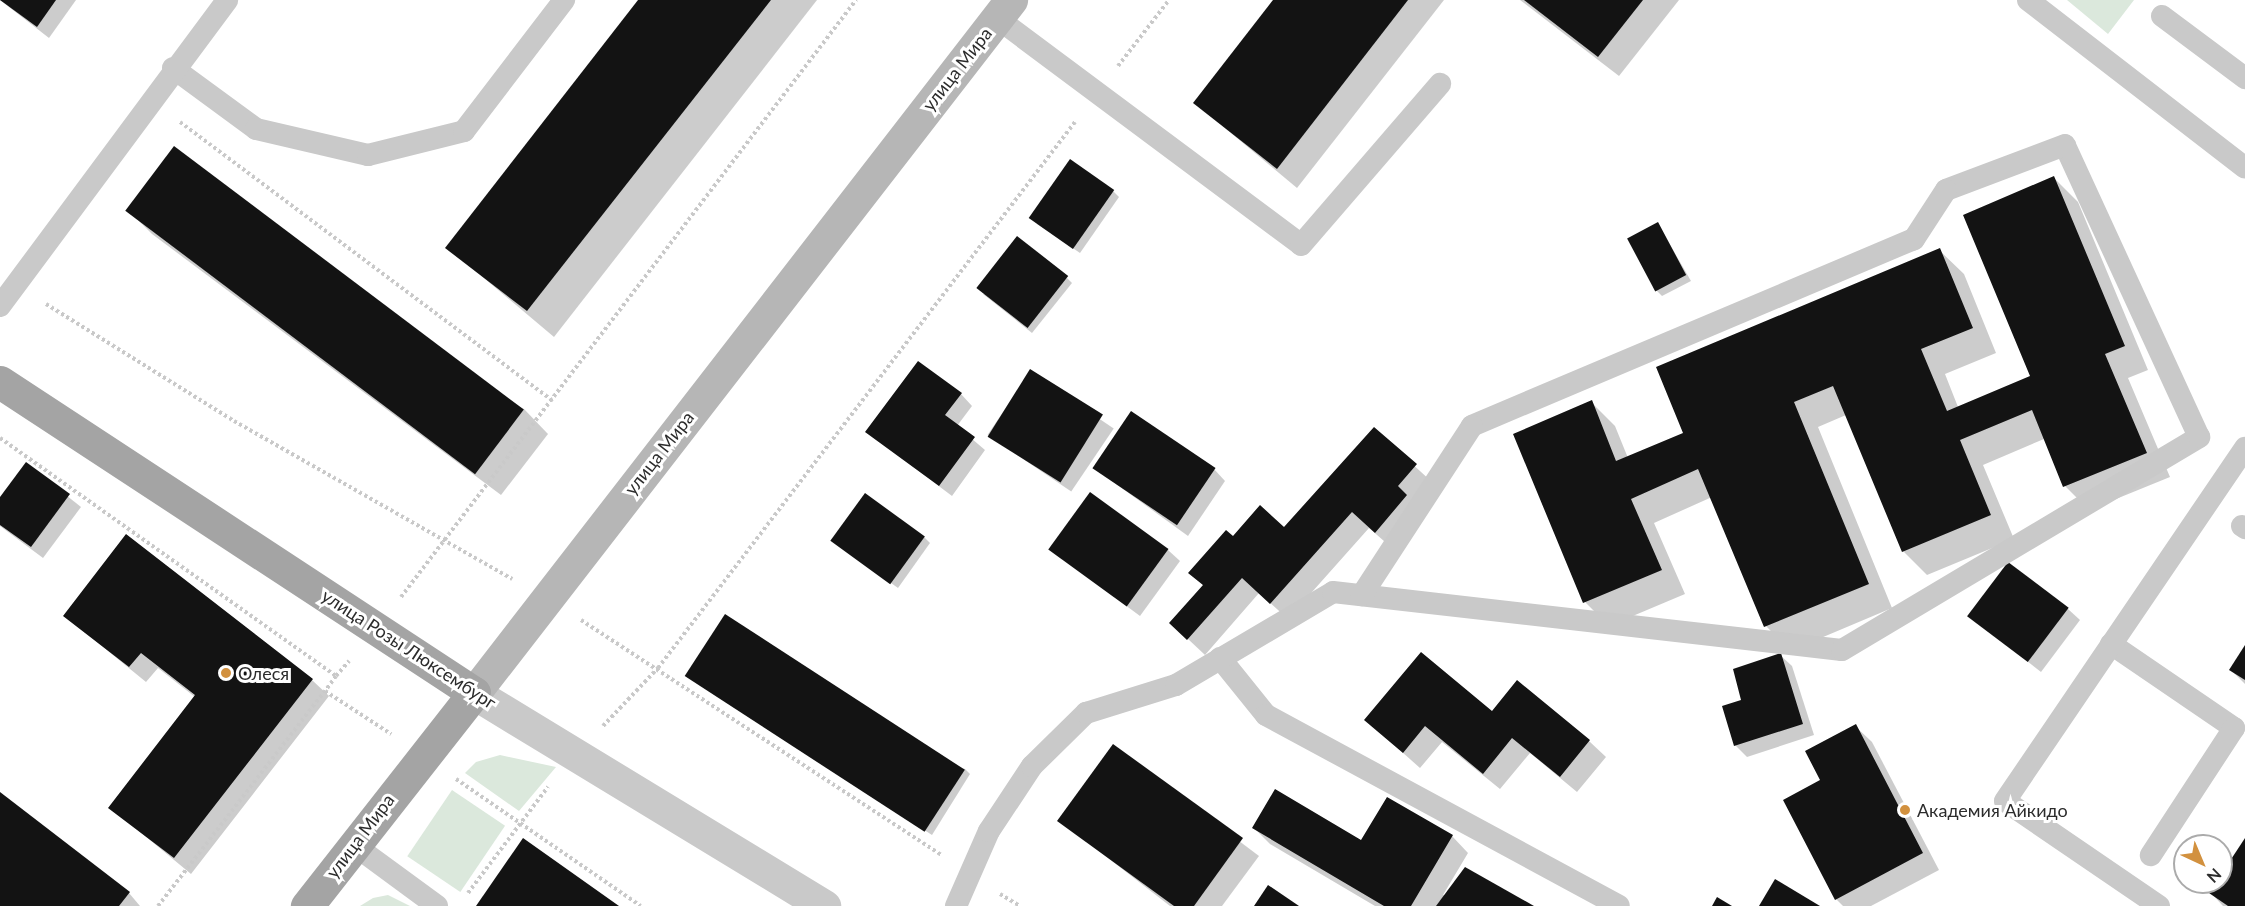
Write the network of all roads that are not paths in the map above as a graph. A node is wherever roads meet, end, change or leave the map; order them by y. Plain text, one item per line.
1 (227, 0) edge
2 (564, 0) edge
3 (2042, 4) edge
4 (1004, 9) edge
5 (2162, 16) dead end
6 (173, 68) junction
7 (2245, 78) edge
8 (1440, 84) dead end
9 (2245, 168) edge
10 (0, 306) edge
11 (0, 382) edge
12 (2245, 448) edge
13 (1362, 594) junction
14 (2111, 644) junction
15 (1220, 658) junction
16 (474, 693) junction
17 (354, 845) junction
18 (2151, 855) dead end
19 (307, 906) edge
20 (436, 906) edge
21 (824, 906) edge
22 (956, 906) edge
23 (1619, 906) edge
24 (2159, 906) edge

1 - 6 lane
2 - 6 lane
3 - 9 lane
4 - 8 lane
4 - 16 main road, улица Мира
5 - 7 lane
6 - 10 lane
11 - 16 main road, улица Розы Люксембург
12 - 14 lane
13 - 13 lane
13 - 15 lane
14 - 18 lane
14 - 24 lane
15 - 22 lane
15 - 23 lane
16 - 17 main road, улица Мира
16 - 21 street, улица Розы Люксембург
17 - 19 main road, улица Мира
17 - 20 lane

